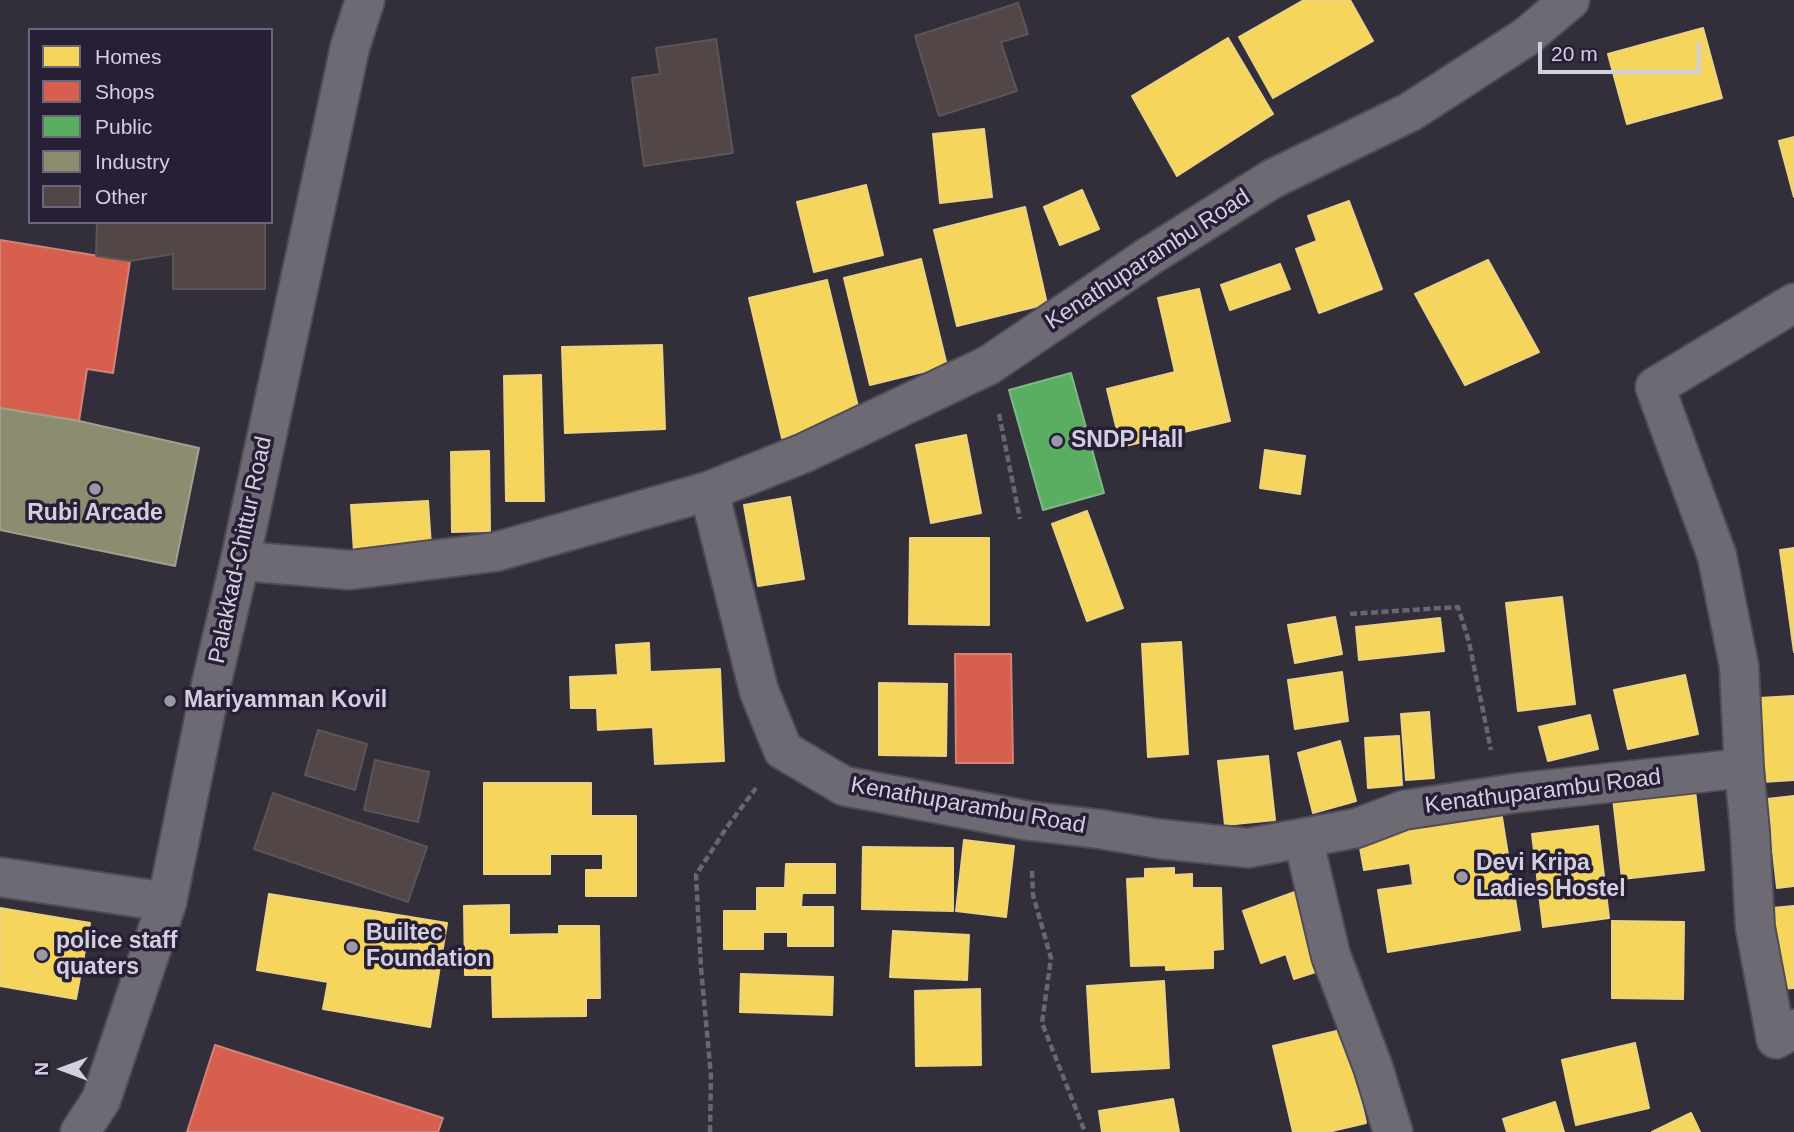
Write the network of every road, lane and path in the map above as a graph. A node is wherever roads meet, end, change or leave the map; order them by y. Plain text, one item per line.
1 (365, 0) edge
2 (1570, 0) edge
3 (1794, 303) edge
4 (989, 365) junction
5 (709, 491) junction
6 (1020, 519) dead end
7 (240, 561) junction
8 (1350, 614) dead end
9 (783, 750) junction
10 (1744, 768) junction
11 (1501, 796) junction
12 (1030, 821) junction
13 (1303, 838) junction
14 (0, 877) edge
15 (167, 902) junction
16 (1794, 1030) edge
17 (80, 1132) edge
18 (710, 1132) edge
19 (1085, 1132) edge
20 (1393, 1132) edge

1 - 7 street, Palakkad-Chittur Road
2 - 4 street, Kenathuparambu Road
3 - 10 street
4 - 5 street, Kenathuparambu Road
4 - 6 path
5 - 7 street, Kenathuparambu Road
5 - 9 street
7 - 15 street, Palakkad-Chittur Road
8 - 11 path
9 - 12 street, Kenathuparambu Road
9 - 18 path
10 - 11 street, Kenathuparambu Road
10 - 16 street
11 - 13 street, Kenathuparambu Road
12 - 13 street, Kenathuparambu Road
12 - 19 path
13 - 20 street
14 - 15 street
15 - 17 street, Palakkad-Chittur Road

